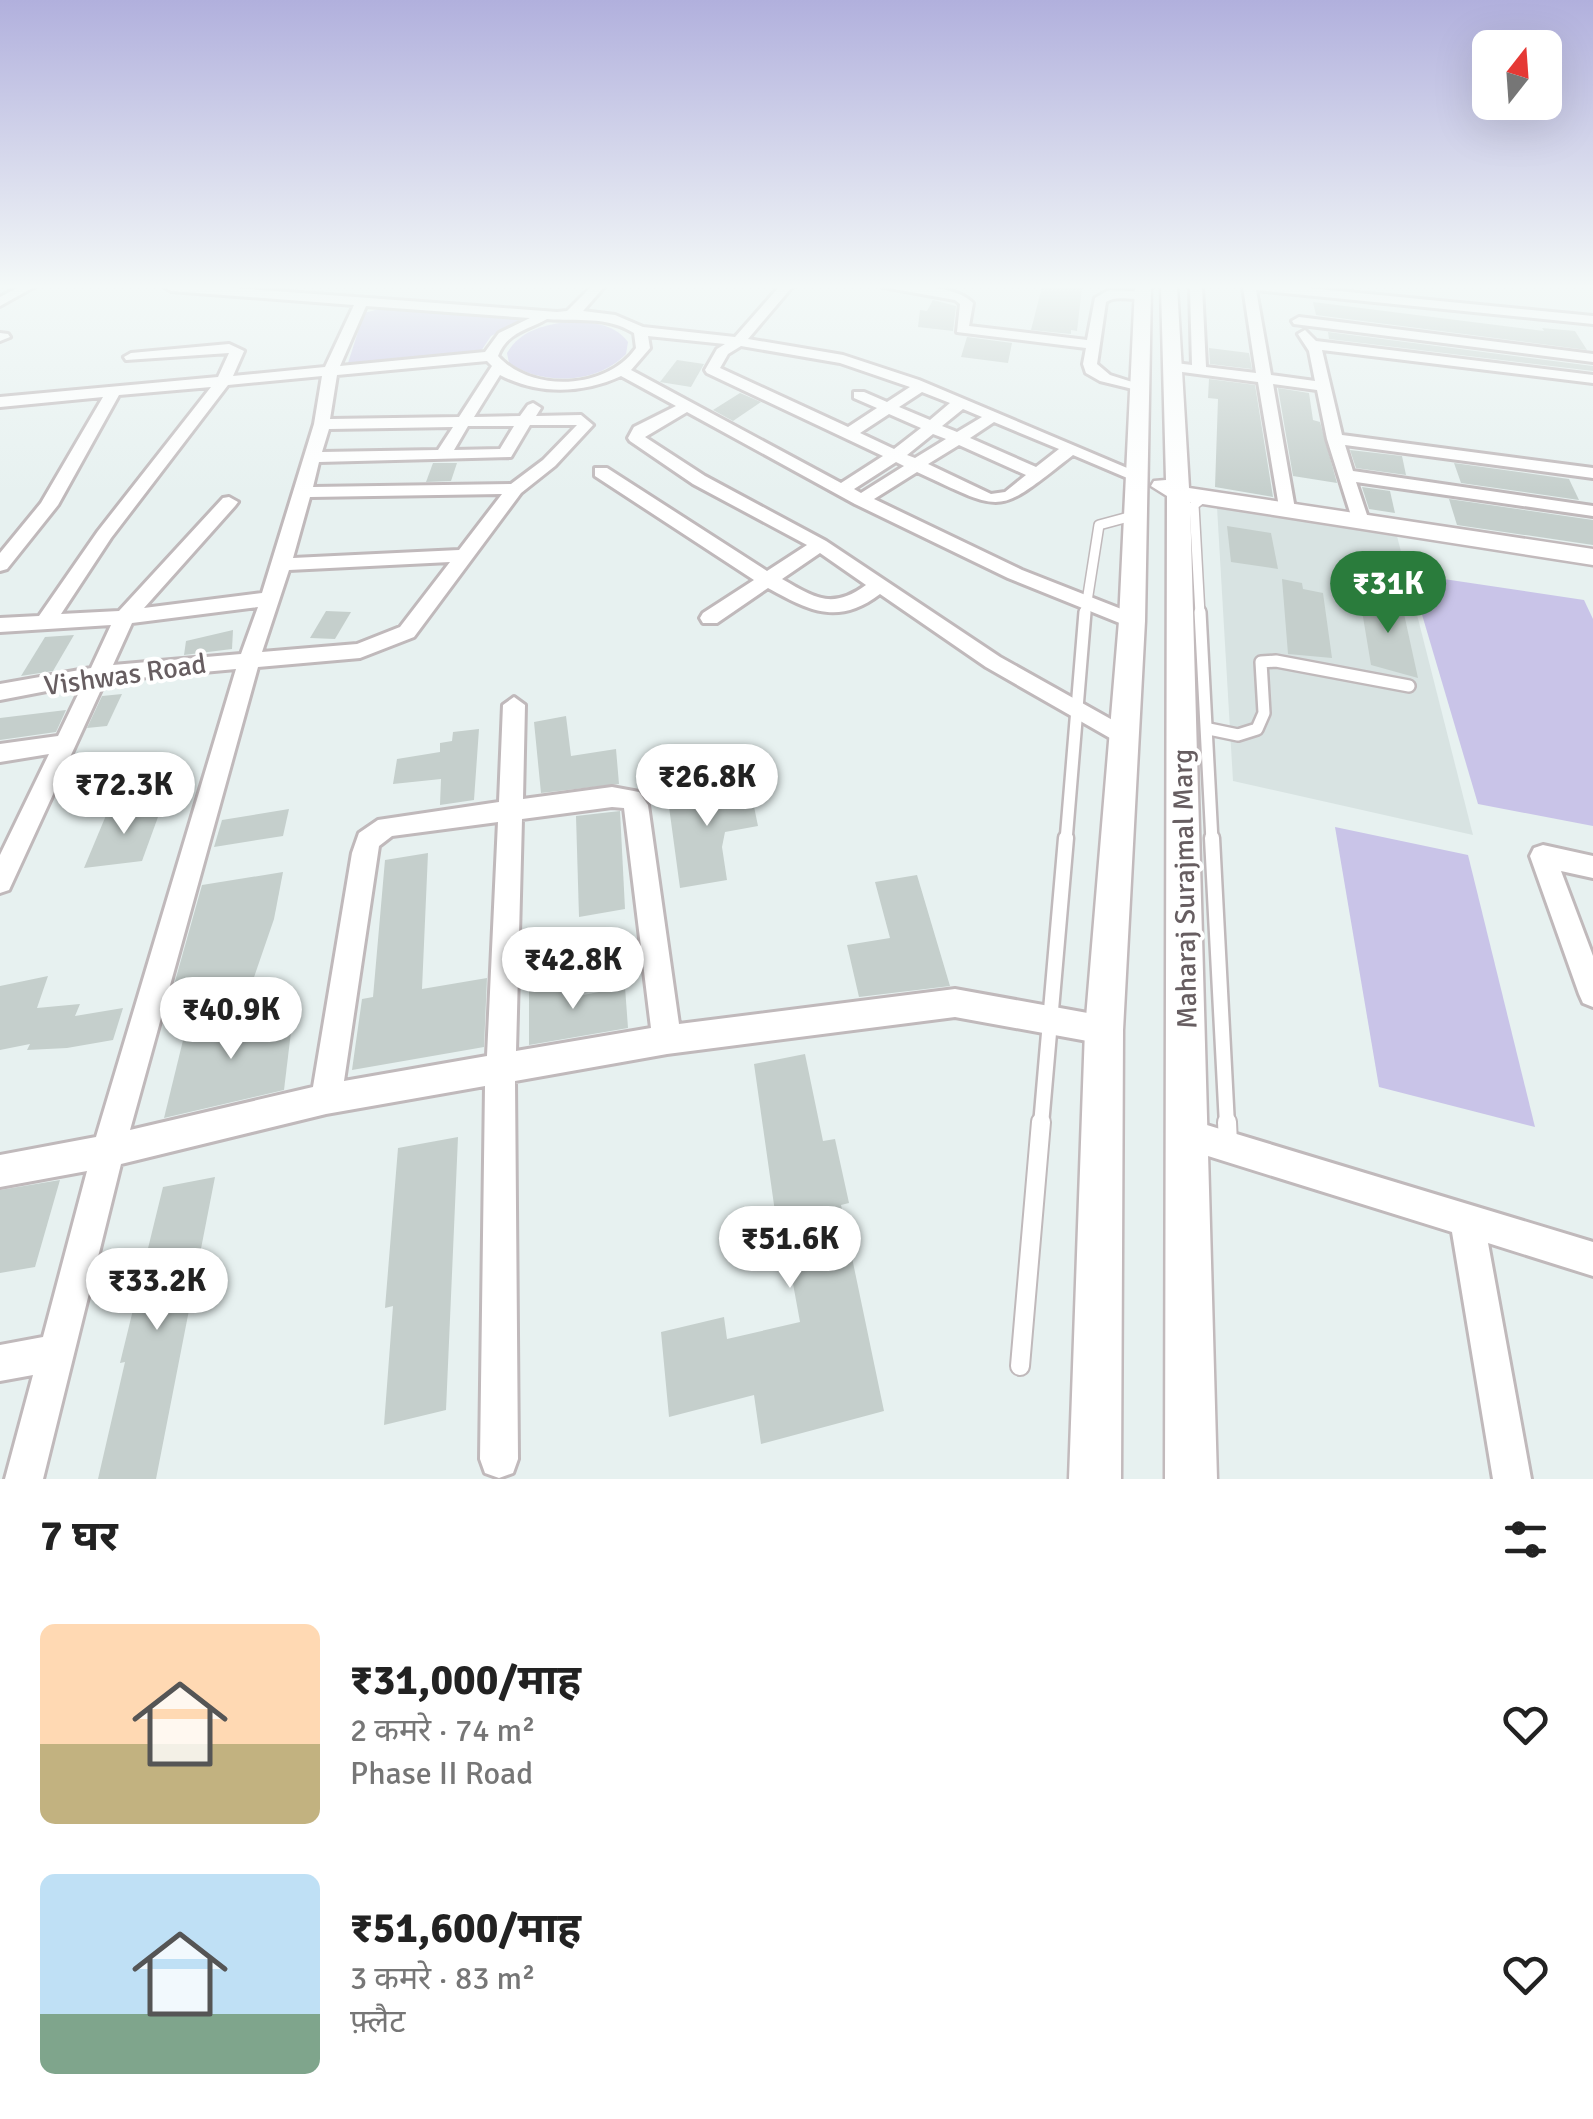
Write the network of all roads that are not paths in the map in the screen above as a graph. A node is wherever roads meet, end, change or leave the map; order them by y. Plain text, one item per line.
1 (145, 356) edge
2 (233, 356) edge
3 (337, 356) edge
4 (494, 356) edge
5 (639, 356) edge
6 (720, 356) edge
7 (826, 356) edge
8 (1091, 356) edge
9 (1141, 356) edge
10 (1170, 356) edge
11 (1198, 356) edge
12 (1262, 356) edge
13 (1317, 356) edge
14 (1404, 356) edge
15 (1545, 356) edge
16 (132, 357) dead end
17 (1420, 358) joint
18 (494, 362) junction
19 (1175, 367) junction
20 (1199, 370) junction
21 (622, 371) junction
22 (330, 372) junction
23 (1556, 375) junction
24 (1593, 379) edge
25 (224, 380) junction
26 (1266, 380) junction
27 (538, 386) junction
28 (921, 386) junction
29 (1140, 386) junction
30 (1325, 387) junction
31 (113, 392) junction
32 (858, 395) dead end
33 (960, 403) junction
34 (3, 406) edge
35 (686, 407) junction
36 (887, 408) junction
37 (992, 416) junction
38 (528, 419) junction
39 (468, 420) junction
40 (392, 422) junction
41 (322, 424) junction
42 (930, 428) junction
43 (850, 433) junction
44 (1335, 439) junction
45 (958, 440) junction
46 (1071, 448) junction
47 (895, 455) junction
48 (379, 456) junction
49 (442, 456) junction
50 (310, 458) junction
51 (916, 466) junction
52 (602, 472) dead end
53 (1036, 473) junction
54 (1593, 473) edge
55 (1346, 475) junction
56 (1138, 476) junction
57 (515, 488) junction
58 (842, 490) junction
59 (302, 492) junction
60 (1191, 495) junction
61 (861, 500) junction
62 (229, 502) dead end
63 (1286, 510) junction
64 (1593, 512) edge
65 (1136, 515) junction
66 (1360, 521) junction
67 (820, 545) junction
68 (461, 556) junction
69 (1593, 557) edge
70 (0, 564) edge
71 (282, 564) junction
72 (769, 580) junction
73 (881, 584) junction
74 (269, 599) junction
75 (1086, 605) junction
76 (125, 617) junction
77 (710, 618) dead end
78 (46, 620) junction
79 (1132, 621) junction
80 (0, 625) edge
81 (250, 658) junction
82 (98, 674) junction
83 (1410, 686) dead end
84 (0, 692) edge
85 (514, 705) dead end
86 (1074, 708) junction
87 (1209, 730) junction
88 (1124, 737) junction
89 (66, 743) junction
90 (0, 753) edge
91 (510, 812) junction
92 (1593, 867) edge
93 (0, 882) edge
94 (1593, 994) edge
95 (1050, 1018) junction
96 (1104, 1030) junction
97 (666, 1040) junction
98 (500, 1070) junction
99 (326, 1099) junction
100 (1187, 1136) junction
101 (1228, 1148) junction
102 (108, 1150) junction
103 (0, 1172) edge
104 (1467, 1222) junction
105 (1593, 1259) edge
106 (57, 1352) junction
107 (0, 1362) edge
108 (1020, 1366) dead end
109 (499, 1459) dead end
110 (24, 1479) edge
111 (1095, 1479) edge
112 (1192, 1479) edge
113 (1512, 1479) edge

1 - 16 street
2 - 25 street
3 - 22 street
4 - 18 street
5 - 21 street
6 - 43 street
7 - 28 street
8 - 29 street
9 - 29 main road
10 - 19 main road, Maharaj Surajmal Marg
11 - 20 street
12 - 26 street
13 - 30 street
14 - 17 street
15 - 23 street
17 - 23 street
18 - 22 street
18 - 27 street
18 - 39 street
19 - 20 street
19 - 60 main road, Maharaj Surajmal Marg
20 - 26 street
21 - 27 street
21 - 35 street
22 - 25 street
22 - 41 street
23 - 24 street
25 - 31 street
25 - 78 street
26 - 30 street
26 - 63 street
27 - 38 street
28 - 33 street
28 - 36 street
29 - 56 main road
30 - 44 street
31 - 34 street
31 - 70 street
32 - 36 street
33 - 37 street
33 - 42 street
35 - 58 street
35 - 67 street
36 - 42 street
36 - 43 street
37 - 45 street
37 - 46 street
38 - 39 street
38 - 49 street
38 - 57 street, Vishwas Road
39 - 40 street
39 - 49 street
40 - 41 street
40 - 48 street
41 - 50 street
42 - 45 street
42 - 47 street
43 - 47 street
44 - 54 street
44 - 55 street
45 - 51 street
45 - 53 street
46 - 53 street
46 - 56 street
47 - 51 street
47 - 58 street
48 - 49 street
48 - 50 street
50 - 59 street
51 - 53 street
51 - 61 street
52 - 72 street
55 - 64 street
55 - 66 street
56 - 60 main road
56 - 65 main road
57 - 59 street
57 - 68 street, Vishwas Road
58 - 61 street
59 - 71 street
60 - 63 main road
60 - 87 lane
60 - 100 main road, Maharaj Surajmal Marg
61 - 75 street
62 - 76 street
63 - 66 main road
65 - 75 lane
65 - 79 main road
66 - 69 main road
67 - 72 street
67 - 73 street
68 - 71 street
68 - 81 street, Vishwas Road
71 - 74 street
72 - 73 street
72 - 77 street
73 - 86 street
74 - 76 street
74 - 81 street
75 - 79 street
75 - 86 lane
76 - 78 street
76 - 82 street
78 - 80 street
79 - 88 main road
81 - 82 street, Vishwas Road
81 - 102 street
82 - 84 street, Vishwas Road
82 - 89 street
83 - 87 lane
85 - 91 street
86 - 88 street
86 - 95 lane
87 - 101 lane
88 - 96 main road
89 - 90 street
89 - 93 street
91 - 97 street
91 - 98 street
91 - 99 street
92 - 94 street
95 - 96 street
95 - 97 street
95 - 108 lane
96 - 111 main road
97 - 98 street
98 - 99 street
98 - 109 street
99 - 102 street
100 - 101 street
100 - 112 main road, Maharaj Surajmal Marg
101 - 104 street
102 - 103 street
102 - 106 street
104 - 105 street
104 - 113 street
106 - 107 street
106 - 110 street

